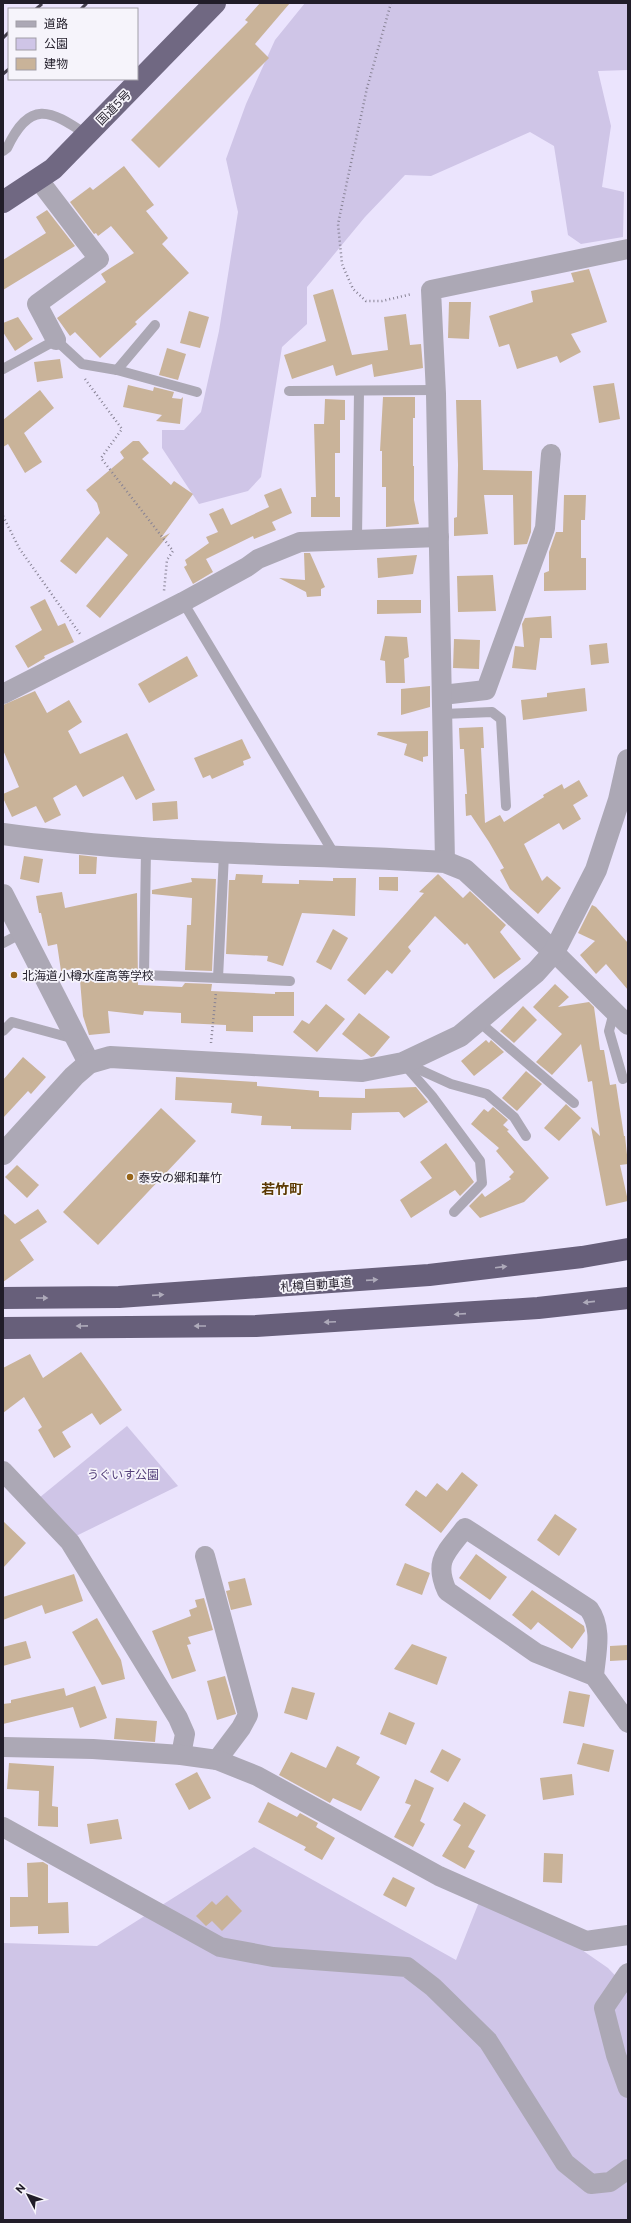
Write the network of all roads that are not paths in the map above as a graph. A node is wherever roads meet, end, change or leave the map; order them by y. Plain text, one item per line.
1 (215, 3) edge
2 (86, 135) junction
3 (3, 151) edge
4 (38, 179) junction
5 (3, 202) edge
6 (628, 249) edge
7 (155, 325) dead end
8 (56, 340) junction
9 (3, 369) edge
10 (117, 370) junction
11 (436, 390) junction
12 (289, 391) dead end
13 (359, 391) junction
14 (197, 392) dead end
15 (551, 454) dead end
16 (439, 537) junction
17 (357, 538) junction
18 (183, 602) junction
19 (3, 694) edge
20 (443, 705) junction
21 (628, 760) edge
22 (506, 806) dead end
23 (3, 834) edge
24 (146, 850) junction
25 (224, 854) junction
26 (336, 857) junction
27 (445, 862) junction
28 (3, 895) edge
29 (22, 933) junction
30 (3, 943) edge
31 (554, 952) junction
32 (218, 978) junction
33 (290, 981) dead end
34 (621, 1018) edge
35 (478, 1021) junction
36 (3, 1031) edge
37 (77, 1039) junction
38 (89, 1063) junction
39 (403, 1063) junction
40 (623, 1079) dead end
41 (574, 1103) dead end
42 (526, 1136) dead end
43 (3, 1154) edge
44 (454, 1212) dead end
45 (628, 1249) edge
46 (3, 1298) edge
47 (628, 1298) edge
48 (3, 1328) edge
49 (3, 1471) edge
50 (205, 1556) dead end
51 (594, 1676) junction
52 (628, 1722) edge
53 (3, 1747) edge
54 (181, 1755) junction
55 (217, 1760) junction
56 (3, 1827) edge
57 (628, 1935) edge
58 (628, 1973) edge
59 (628, 2088) edge
60 (628, 2169) edge

1 - 2 highway, 国道5号
2 - 3 lane
2 - 4 highway, 国道5号
4 - 5 highway, 国道5号
4 - 8 street
6 - 11 street
7 - 10 lane
8 - 9 lane
8 - 10 lane
10 - 14 lane
11 - 13 lane
11 - 16 street
12 - 13 lane
13 - 17 lane
15 - 20 street
16 - 17 street
16 - 20 street
17 - 18 street
18 - 19 street
18 - 26 lane
20 - 22 lane
20 - 27 street
21 - 31 street
23 - 24 street
24 - 25 street
24 - 32 lane
25 - 26 street
25 - 32 lane
26 - 27 street
27 - 31 street
28 - 29 street
29 - 30 lane
29 - 37 street
31 - 34 street
31 - 35 street
32 - 33 lane
34 - 40 lane
35 - 39 street
35 - 41 lane
36 - 37 lane
37 - 38 street
38 - 39 street
38 - 43 street
39 - 42 lane
39 - 44 lane
46 -> 45 highway, 札樽自動車道
47 -> 48 highway
49 - 54 street
50 - 55 street
51 - 51 street
51 - 52 street
53 - 54 street
54 - 55 street
55 - 57 street
56 - 60 street
58 - 59 street

